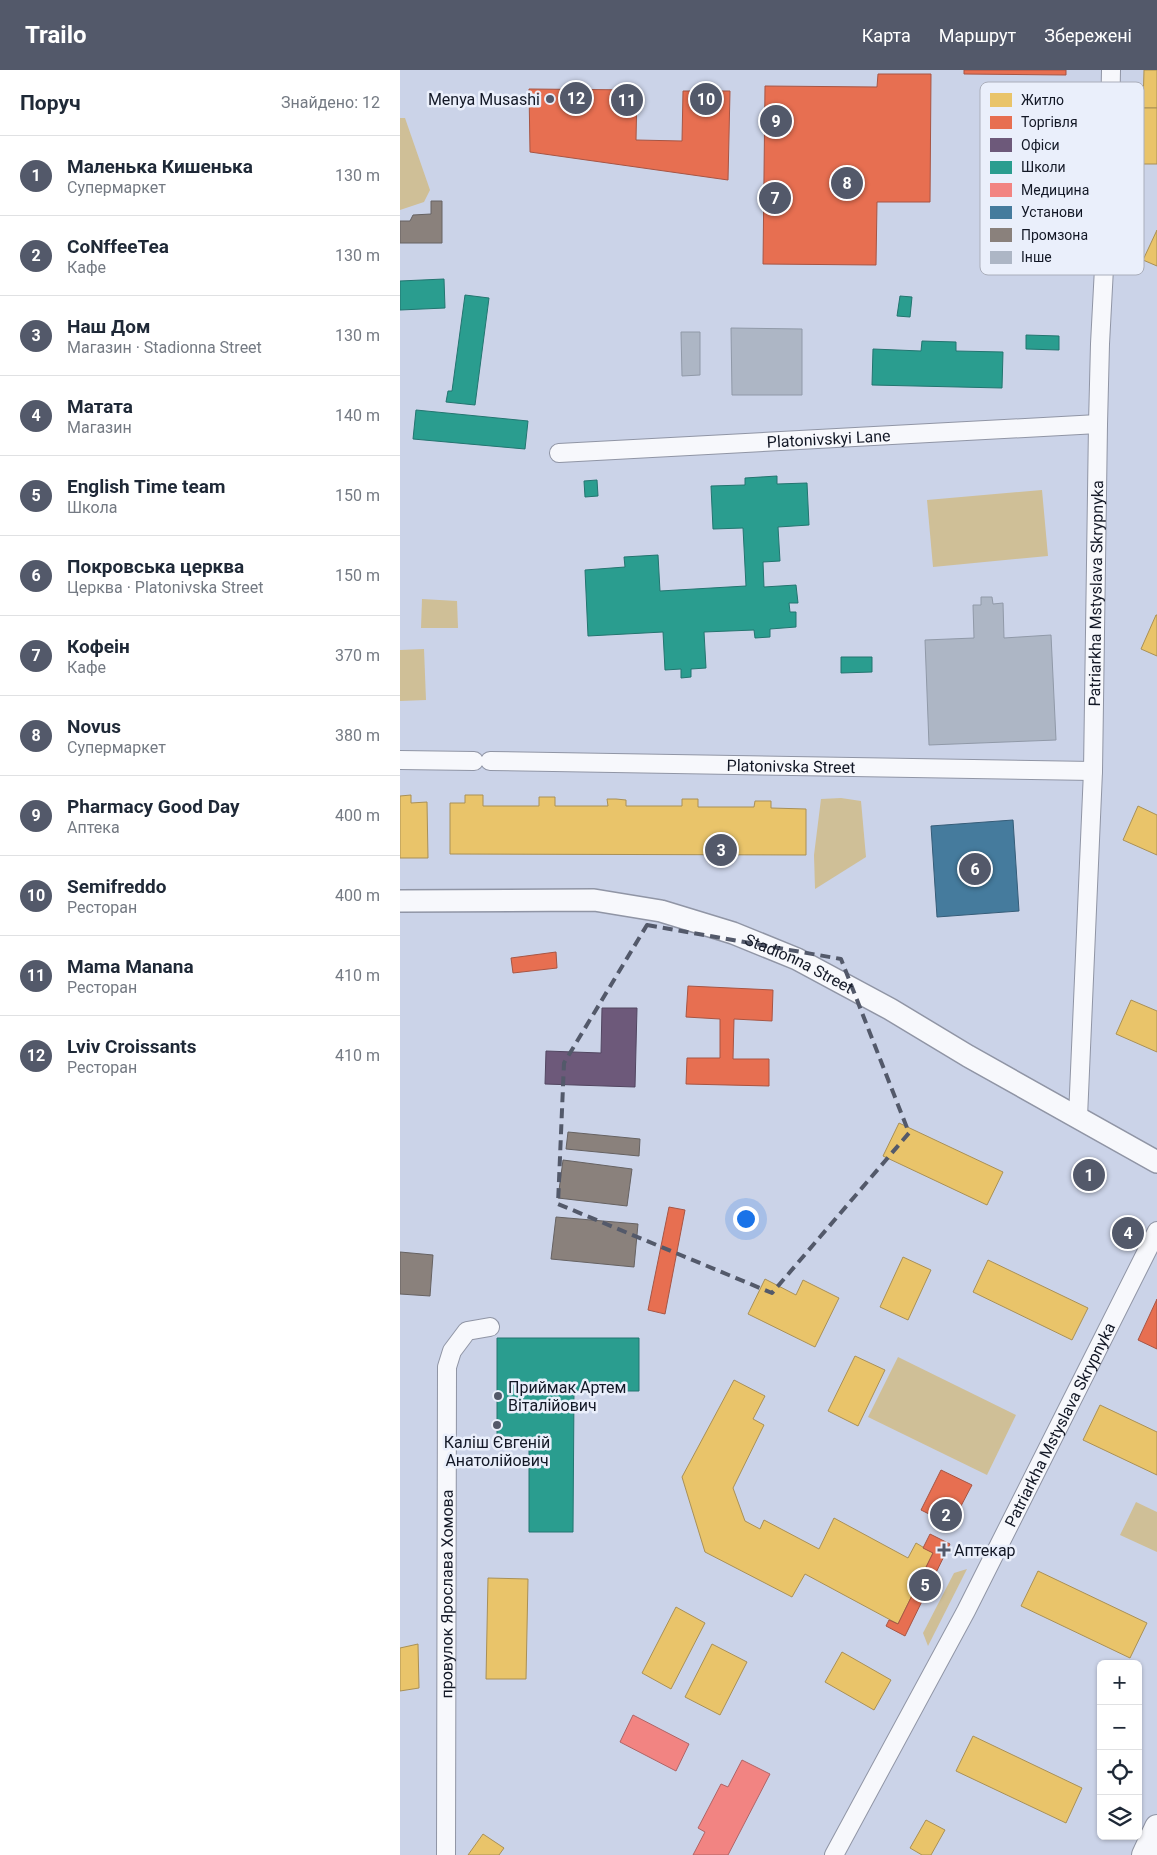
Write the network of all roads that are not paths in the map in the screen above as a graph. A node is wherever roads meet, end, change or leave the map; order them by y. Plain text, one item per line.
1 (1104, 275) edge
2 (1098, 424) junction
3 (559, 453) dead end
4 (400, 760) edge
5 (1094, 771) junction
6 (400, 902) edge
7 (1078, 1117) junction
8 (1157, 1162) edge
9 (1157, 1231) edge
10 (490, 1327) dead end
11 (1157, 1827) edge
12 (446, 1855) edge
13 (834, 1855) edge
14 (1144, 1855) edge

1 - 2 street, Patriarkha Mstyslava Skrypnyka
2 - 3 street, Platonivskyi Lane
2 - 5 street, Patriarkha Mstyslava Skrypnyka
4 - 5 street, Platonivska Street
5 - 7 street, Patriarkha Mstyslava Skrypnyka
6 - 7 street, Stadionna Street
7 - 8 street, Stadionna Street
9 - 13 street, Patriarkha Mstyslava Skrypnyka
10 - 12 street, провулок Ярослава Хомова
11 - 14 main road

